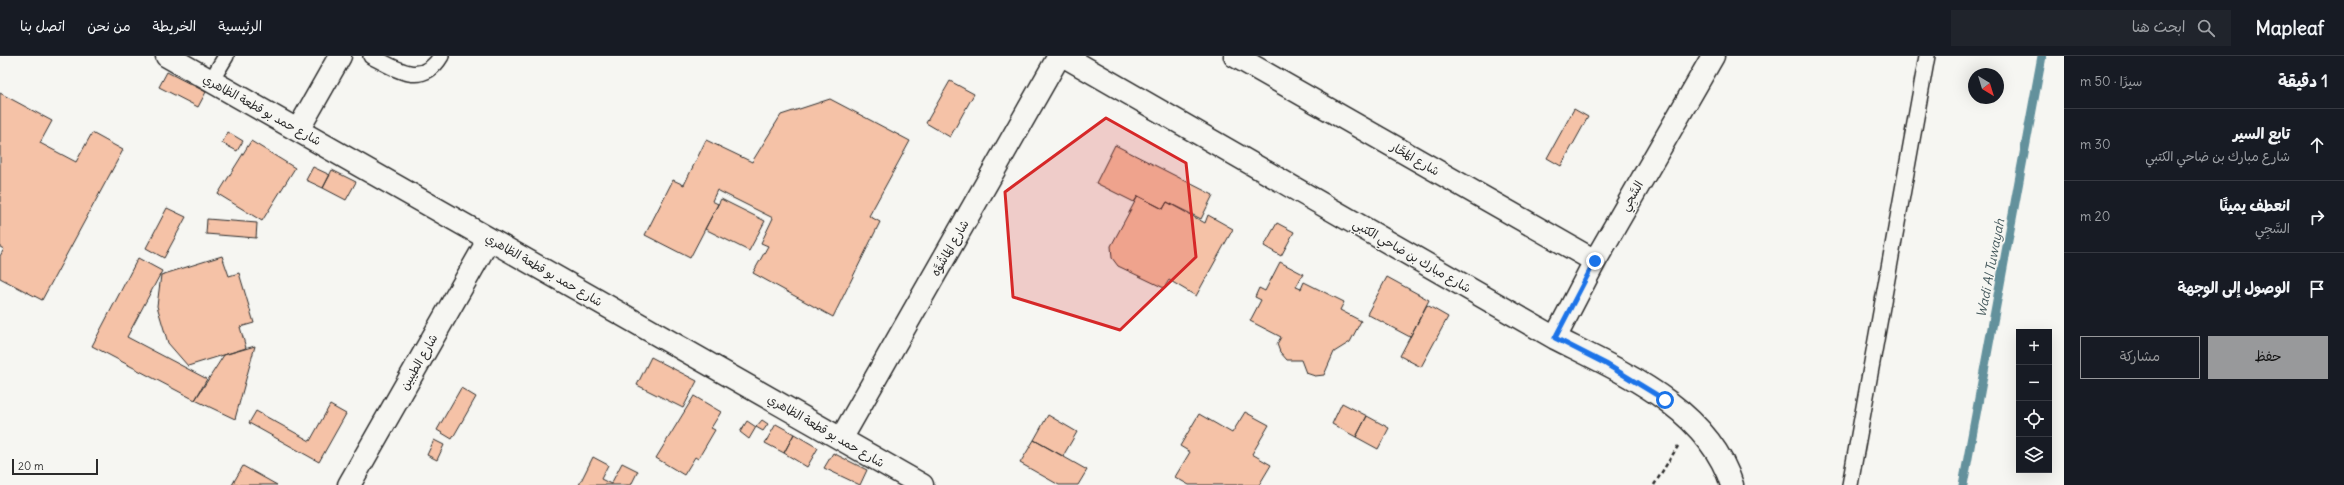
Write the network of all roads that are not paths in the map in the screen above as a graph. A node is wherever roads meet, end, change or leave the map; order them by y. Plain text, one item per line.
1 (166, 56) edge
2 (226, 56) edge
3 (340, 56) edge
4 (371, 56) edge
5 (441, 56) edge
6 (1059, 56) edge
7 (1064, 56) edge
8 (1235, 56) edge
9 (1713, 56) edge
10 (1927, 56) edge
11 (211, 81) junction
12 (298, 130) junction
13 (489, 239) junction
14 (1595, 261) junction
15 (1555, 338) junction
16 (841, 439) junction
17 (349, 485) edge
18 (922, 485) edge
19 (1732, 485) edge
20 (1850, 485) edge

1 - 11 street, شارع حمد بو قطعة الظاهري
2 - 11 lane
3 - 12 street
4 - 5 lane
6 - 16 street, شارع المَاشُوَّه
7 - 15 street, شارع مبارك بن ضاحي الكتبي
8 - 14 street, شارع المَحَّار
9 - 14 street, السَّجِي
10 - 20 lane
11 - 12 street, شارع حمد بو قطعة الظاهري
12 - 13 street, شارع حمد بو قطعة الظاهري
13 - 16 street, شارع حمد بو قطعة الظاهري
13 - 17 street, شارع الطيبين
14 - 15 street, السَّجِي
15 - 19 street, شارع مبارك بن ضاحي الكتبي
16 - 18 street, شارع حمد بو قطعة الظاهري

